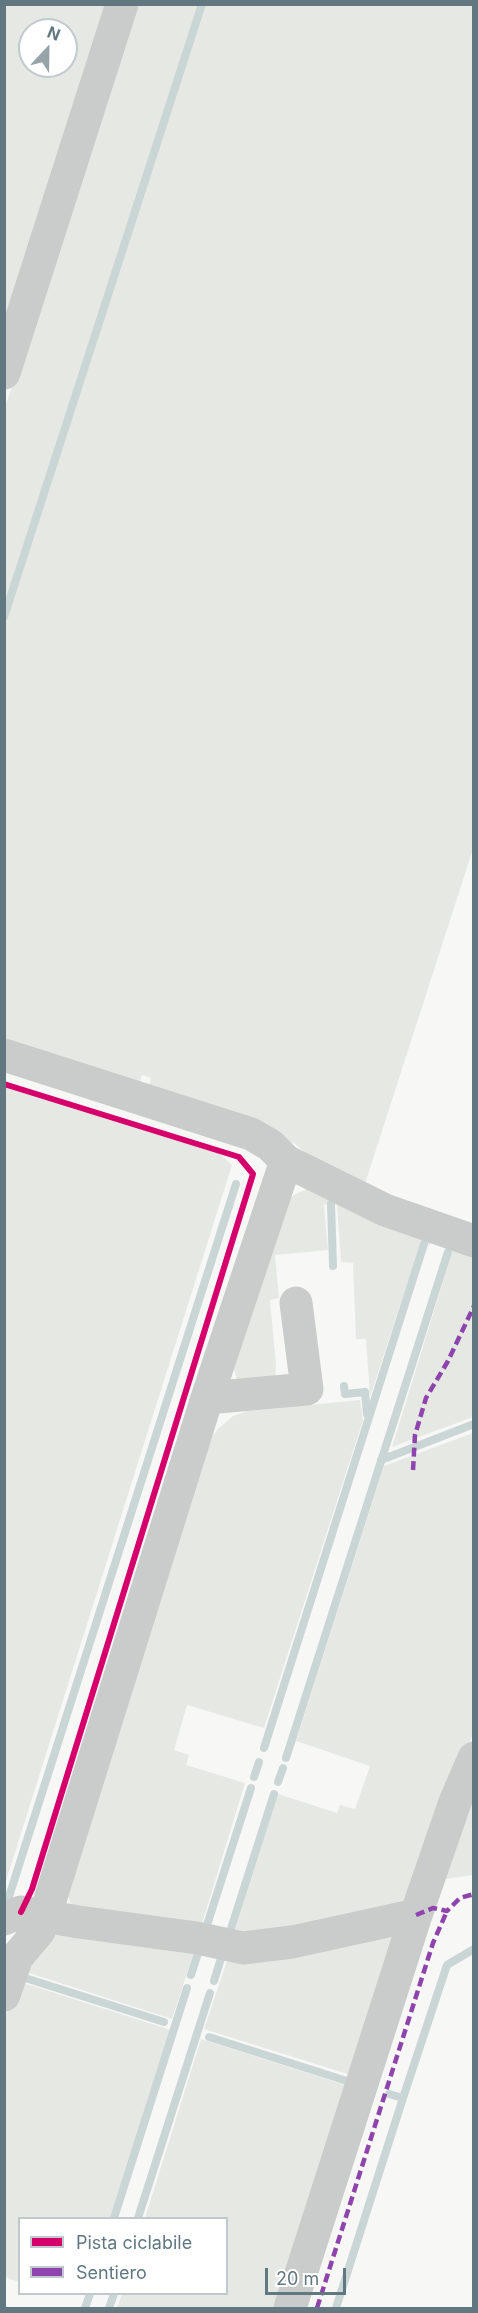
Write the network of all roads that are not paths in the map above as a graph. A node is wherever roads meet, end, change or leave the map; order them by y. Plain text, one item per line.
1 (122, 4) edge
2 (4, 373) edge
3 (4, 1055) edge
4 (286, 1161) junction
5 (474, 1240) edge
6 (296, 1303) dead end
7 (207, 1398) junction
8 (474, 1758) edge
9 (417, 1915) junction
10 (45, 1916) junction
11 (4, 1919) edge
12 (4, 1995) edge
13 (290, 2308) edge

1 - 2 lane
3 - 4 lane
4 - 5 lane
4 - 7 lane
6 - 7 lane
7 - 10 lane
8 - 9 lane
9 - 10 lane
9 - 13 lane
10 - 11 lane
10 - 12 lane

